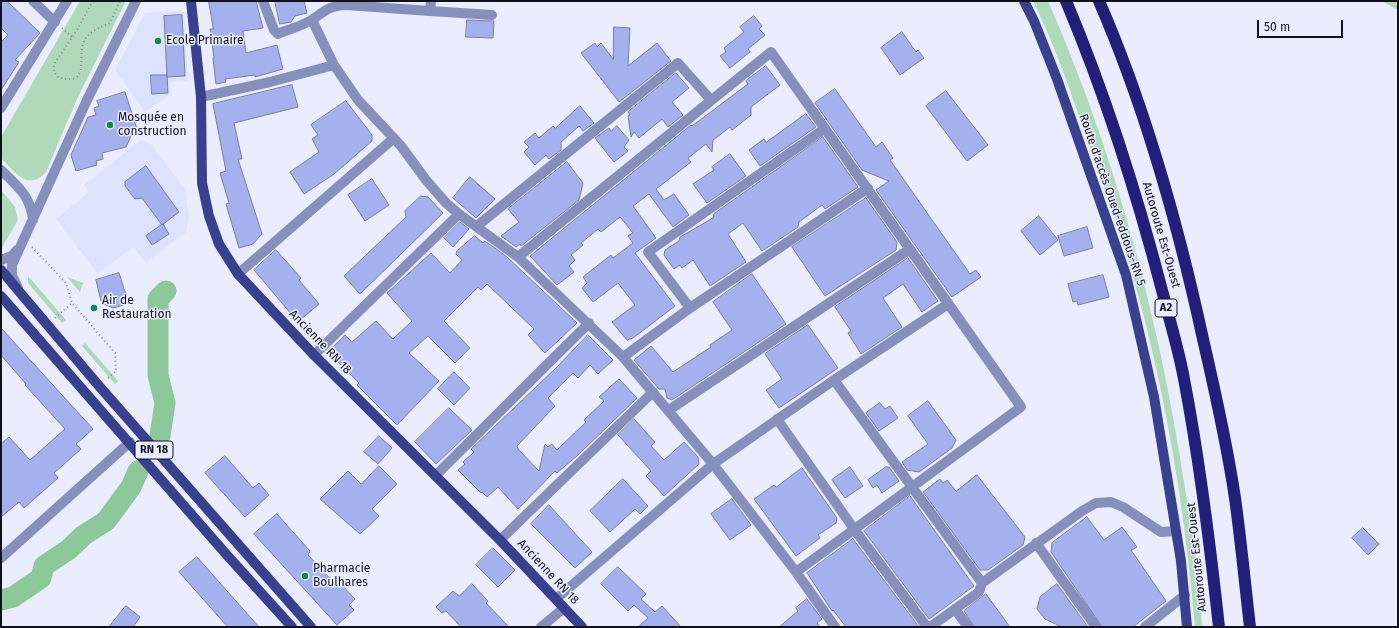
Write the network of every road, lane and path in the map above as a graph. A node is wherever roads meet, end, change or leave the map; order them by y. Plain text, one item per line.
1 (33, 1) edge
2 (67, 1) edge
3 (93, 1) edge
4 (120, 1) edge
5 (136, 1) edge
6 (191, 1) edge
7 (263, 1) edge
8 (1024, 1) edge
9 (1066, 1) edge
10 (1099, 1) edge
11 (431, 6) edge
12 (492, 15) dead end
13 (312, 20) junction
14 (55, 22) junction
15 (334, 65) junction
16 (201, 96) junction
17 (711, 100) junction
18 (1, 108) edge
19 (824, 129) junction
20 (394, 138) junction
21 (1, 170) edge
22 (868, 188) junction
23 (459, 214) junction
24 (33, 220) junction
25 (476, 226) junction
26 (21, 246) junction
27 (910, 249) junction
28 (35, 250) dead end
29 (518, 257) junction
30 (1, 260) edge
31 (1, 270) edge
32 (238, 274) junction
33 (20, 292) junction
34 (1, 296) edge
35 (72, 303) junction
36 (948, 304) junction
37 (690, 308) junction
38 (55, 318) dead end
39 (589, 323) junction
40 (314, 355) junction
41 (623, 357) junction
42 (108, 378) dead end
43 (834, 380) junction
44 (653, 392) junction
45 (669, 410) junction
46 (777, 419) junction
47 (130, 442) junction
48 (713, 464) junction
49 (436, 475) junction
50 (912, 486) junction
51 (854, 529) junction
52 (1176, 531) junction
53 (500, 540) junction
54 (1036, 543) junction
55 (1, 558) edge
56 (796, 572) junction
57 (982, 582) junction
58 (1185, 595) junction
59 (556, 599) junction
60 (564, 608) junction
61 (954, 609) junction
62 (292, 627) edge
63 (311, 627) edge
64 (541, 627) edge
65 (582, 627) edge
66 (835, 627) edge
67 (927, 627) edge
68 (930, 627) edge
69 (968, 627) edge
70 (1096, 627) edge
71 (1145, 627) edge
72 (1187, 627) edge
73 (1219, 627) edge
74 (1250, 627) edge

1 - 14 street
2 - 14 street
3 - 4 path
5 - 24 street
6 - 16 main road, Ancienne RN 18
7 - 13 street
8 - 52 main road, Route d'accès Oued-eddous-RN 5
9 - 73 highway, Autoroute Est-Ouest / A2
10 - 74 highway, Autoroute Est-Ouest / A2
11 - 12 street
11 - 13 street
13 - 15 street
14 - 18 street
15 - 16 street
15 - 20 street
16 - 32 main road, Ancienne RN 18
17 - 19 street
17 - 25 street
17 - 29 street
19 - 22 street
19 - 37 street
20 - 23 street
20 - 32 street
21 - 24 street
22 - 27 street
22 - 37 street
23 - 25 street
23 - 40 street
24 - 26 street
25 - 29 street
26 - 30 street
26 - 33 street
27 - 36 street
27 - 45 street
28 - 35 path
29 - 39 street
31 - 33 main road, RN 18
32 - 40 main road, Ancienne RN 18
33 - 63 main road, RN 18
34 - 47 main road, RN 18
35 - 38 path
35 - 42 path
36 - 43 street
36 - 50 street
37 - 41 street
39 - 41 street
39 - 49 street
40 - 49 main road, Ancienne RN 18
41 - 44 street
43 - 46 street
43 - 50 street
44 - 45 street
44 - 53 street
45 - 48 street
46 - 48 street
46 - 51 street
47 - 55 street
47 - 62 main road, RN 18
48 - 56 street
48 - 59 street
49 - 53 main road, Ancienne RN 18
50 - 51 street
50 - 57 street
51 - 56 street
51 - 67 street
52 - 54 street
52 - 58 main road, Route d'accès Oued-eddous-RN 5
53 - 59 main road, Ancienne RN 18
54 - 57 street
54 - 70 street
56 - 66 street
57 - 61 street
58 - 71 street
58 - 72 main road, Route d'accès Oued-eddous-RN 5
59 - 60 main road, Ancienne RN 18
60 - 64 street
60 - 65 main road, Ancienne RN 18
61 - 68 street
61 - 69 street

